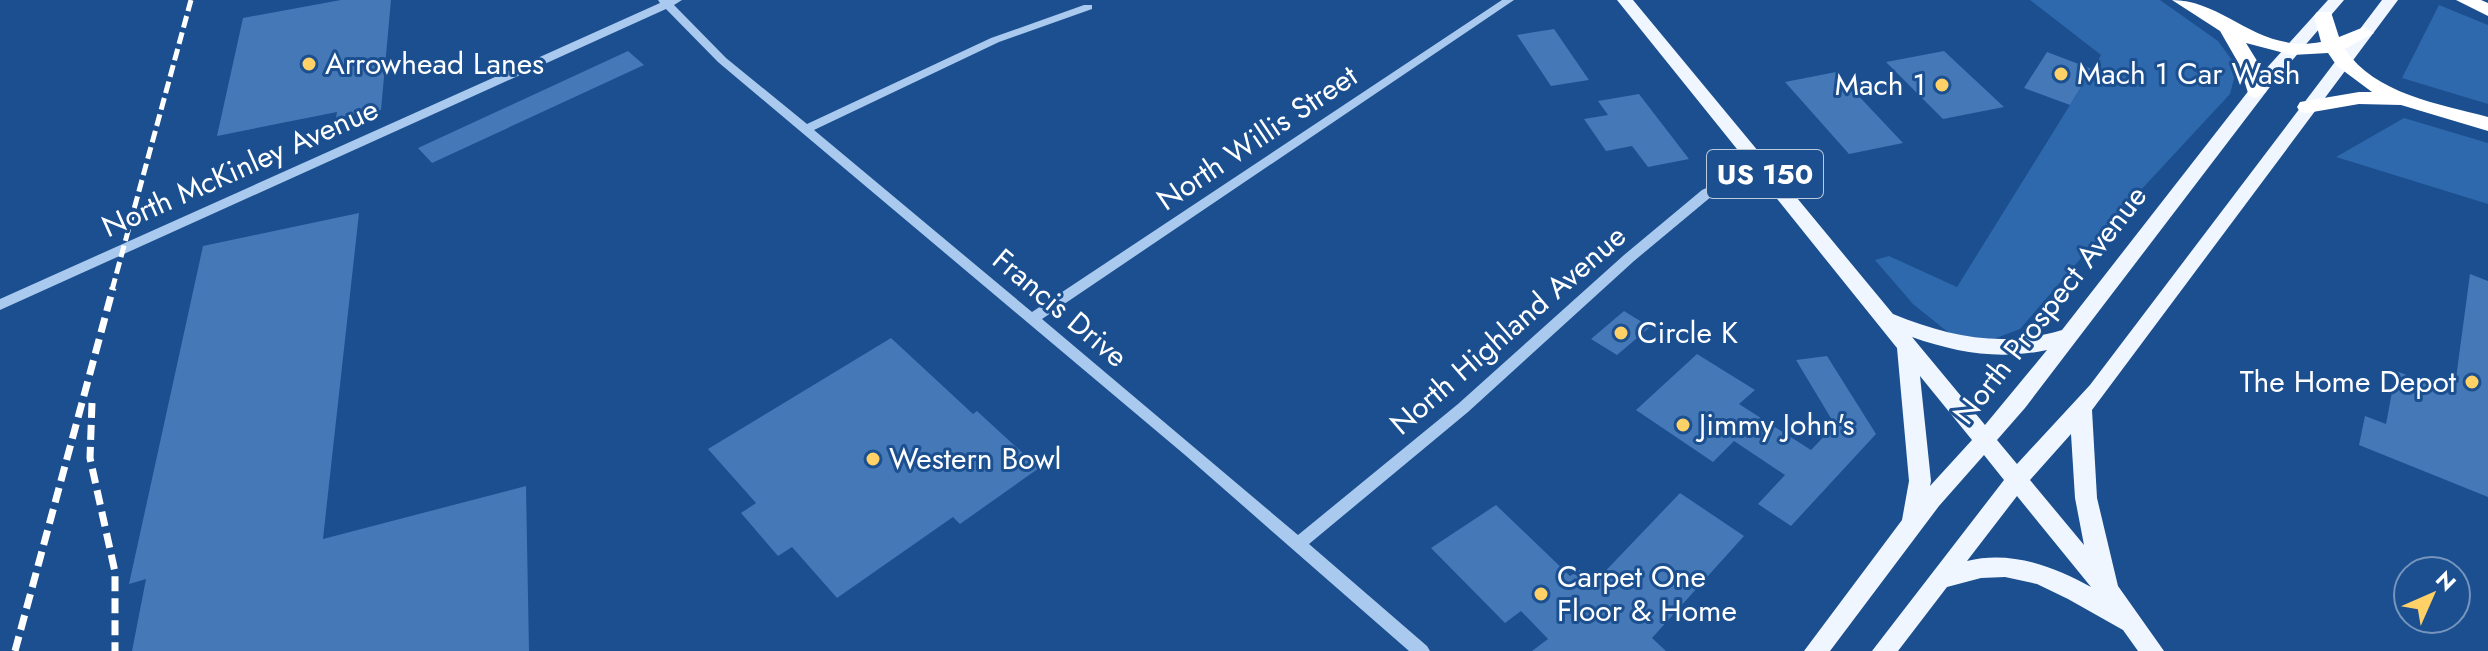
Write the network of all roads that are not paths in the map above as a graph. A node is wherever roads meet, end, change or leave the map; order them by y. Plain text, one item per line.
1 (1509, 0) edge
2 (1625, 0) edge
3 (2181, 0) edge
4 (2336, 0) edge
5 (2390, 0) edge
6 (2465, 0) edge
7 (668, 2) edge
8 (1088, 7) dead end
9 (2488, 10) edge
10 (2324, 16) junction
11 (2229, 31) junction
12 (2364, 33) joint
13 (2293, 49) junction
14 (2337, 55) junction
15 (2256, 92) junction
16 (2413, 102) junction
17 (2307, 107) junction
18 (2488, 124) edge
19 (807, 129) junction
20 (1765, 174) junction
21 (0, 305) edge
22 (1033, 318) junction
23 (1883, 318) junction
24 (2070, 335) junction
25 (1906, 348) junction
26 (2082, 410) junction
27 (1984, 442) junction
28 (2017, 479) junction
29 (1912, 523) junction
30 (1297, 545) junction
31 (1939, 580) junction
32 (2116, 601) junction
33 (2129, 623) junction
34 (1421, 651) edge
35 (1816, 651) edge
36 (1884, 651) edge
37 (2152, 651) edge

1 - 22 street, North Willis Street
2 - 20 main road, US 150
3 - 11 highway
4 - 10 main road, North Prospect Avenue
5 - 12 main road
6 - 9 highway
7 - 19 street, Francis Drive
7 - 21 street, North McKinley Avenue
8 - 19 street
10 - 13 main road, North Prospect Avenue
10 - 14 highway
11 - 13 highway
11 - 15 highway
12 - 14 highway
13 - 14 highway
13 - 15 main road, North Prospect Avenue
14 - 16 highway
14 - 17 main road
15 - 24 main road, North Prospect Avenue
16 - 17 highway
16 - 18 highway
17 - 26 main road
19 - 22 street, Francis Drive
20 - 23 main road, US 150
20 - 30 street, North Highland Avenue
22 - 30 street, Francis Drive
23 - 24 main road
23 - 25 main road, US 150
24 - 27 main road, North Prospect Avenue
25 - 27 main road, US 150
25 - 29 main road
26 - 28 main road
26 - 32 main road
27 - 28 main road, US 150
27 - 29 main road, North Prospect Avenue
28 - 31 main road
28 - 32 main road
29 - 35 main road, North Prospect Avenue
30 - 34 street, Francis Drive
31 - 33 main road
31 - 36 main road
32 - 33 main road
33 - 37 main road

